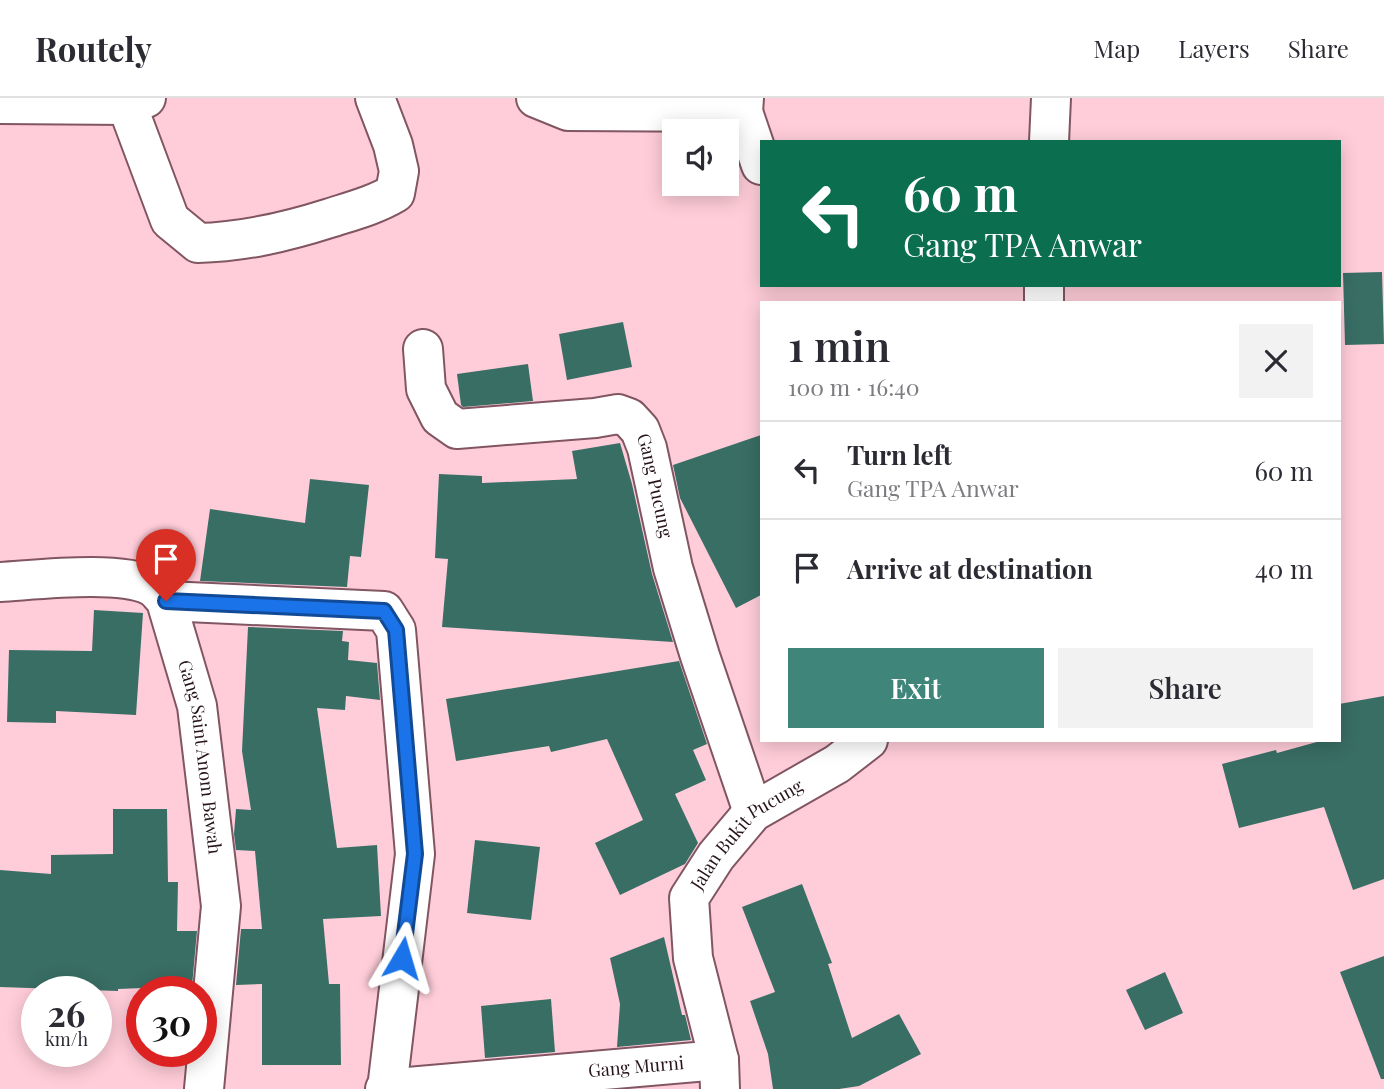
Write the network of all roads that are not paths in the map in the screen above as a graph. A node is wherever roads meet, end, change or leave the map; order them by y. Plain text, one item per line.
1 (375, 98) edge
2 (536, 98) edge
3 (1051, 98) edge
4 (137, 102) edge
5 (0, 104) edge
6 (744, 105) edge
7 (1049, 140) edge
8 (760, 161) edge
9 (423, 349) dead end
10 (0, 582) edge
11 (166, 601) junction
12 (865, 742) edge
13 (753, 812) junction
14 (720, 1075) edge
15 (204, 1089) edge
16 (386, 1089) edge

1 - 4 street
2 - 6 street
3 - 7 street
4 - 5 street
6 - 8 street
9 - 13 street, Gang Pucung
10 - 11 street
11 - 15 street, Gang Saint Anom Bawah
11 - 16 street
12 - 13 street, Jalan Bukit Pucung
13 - 14 street, Jalan Bukit Pucung
14 - 16 street, Gang Murni

